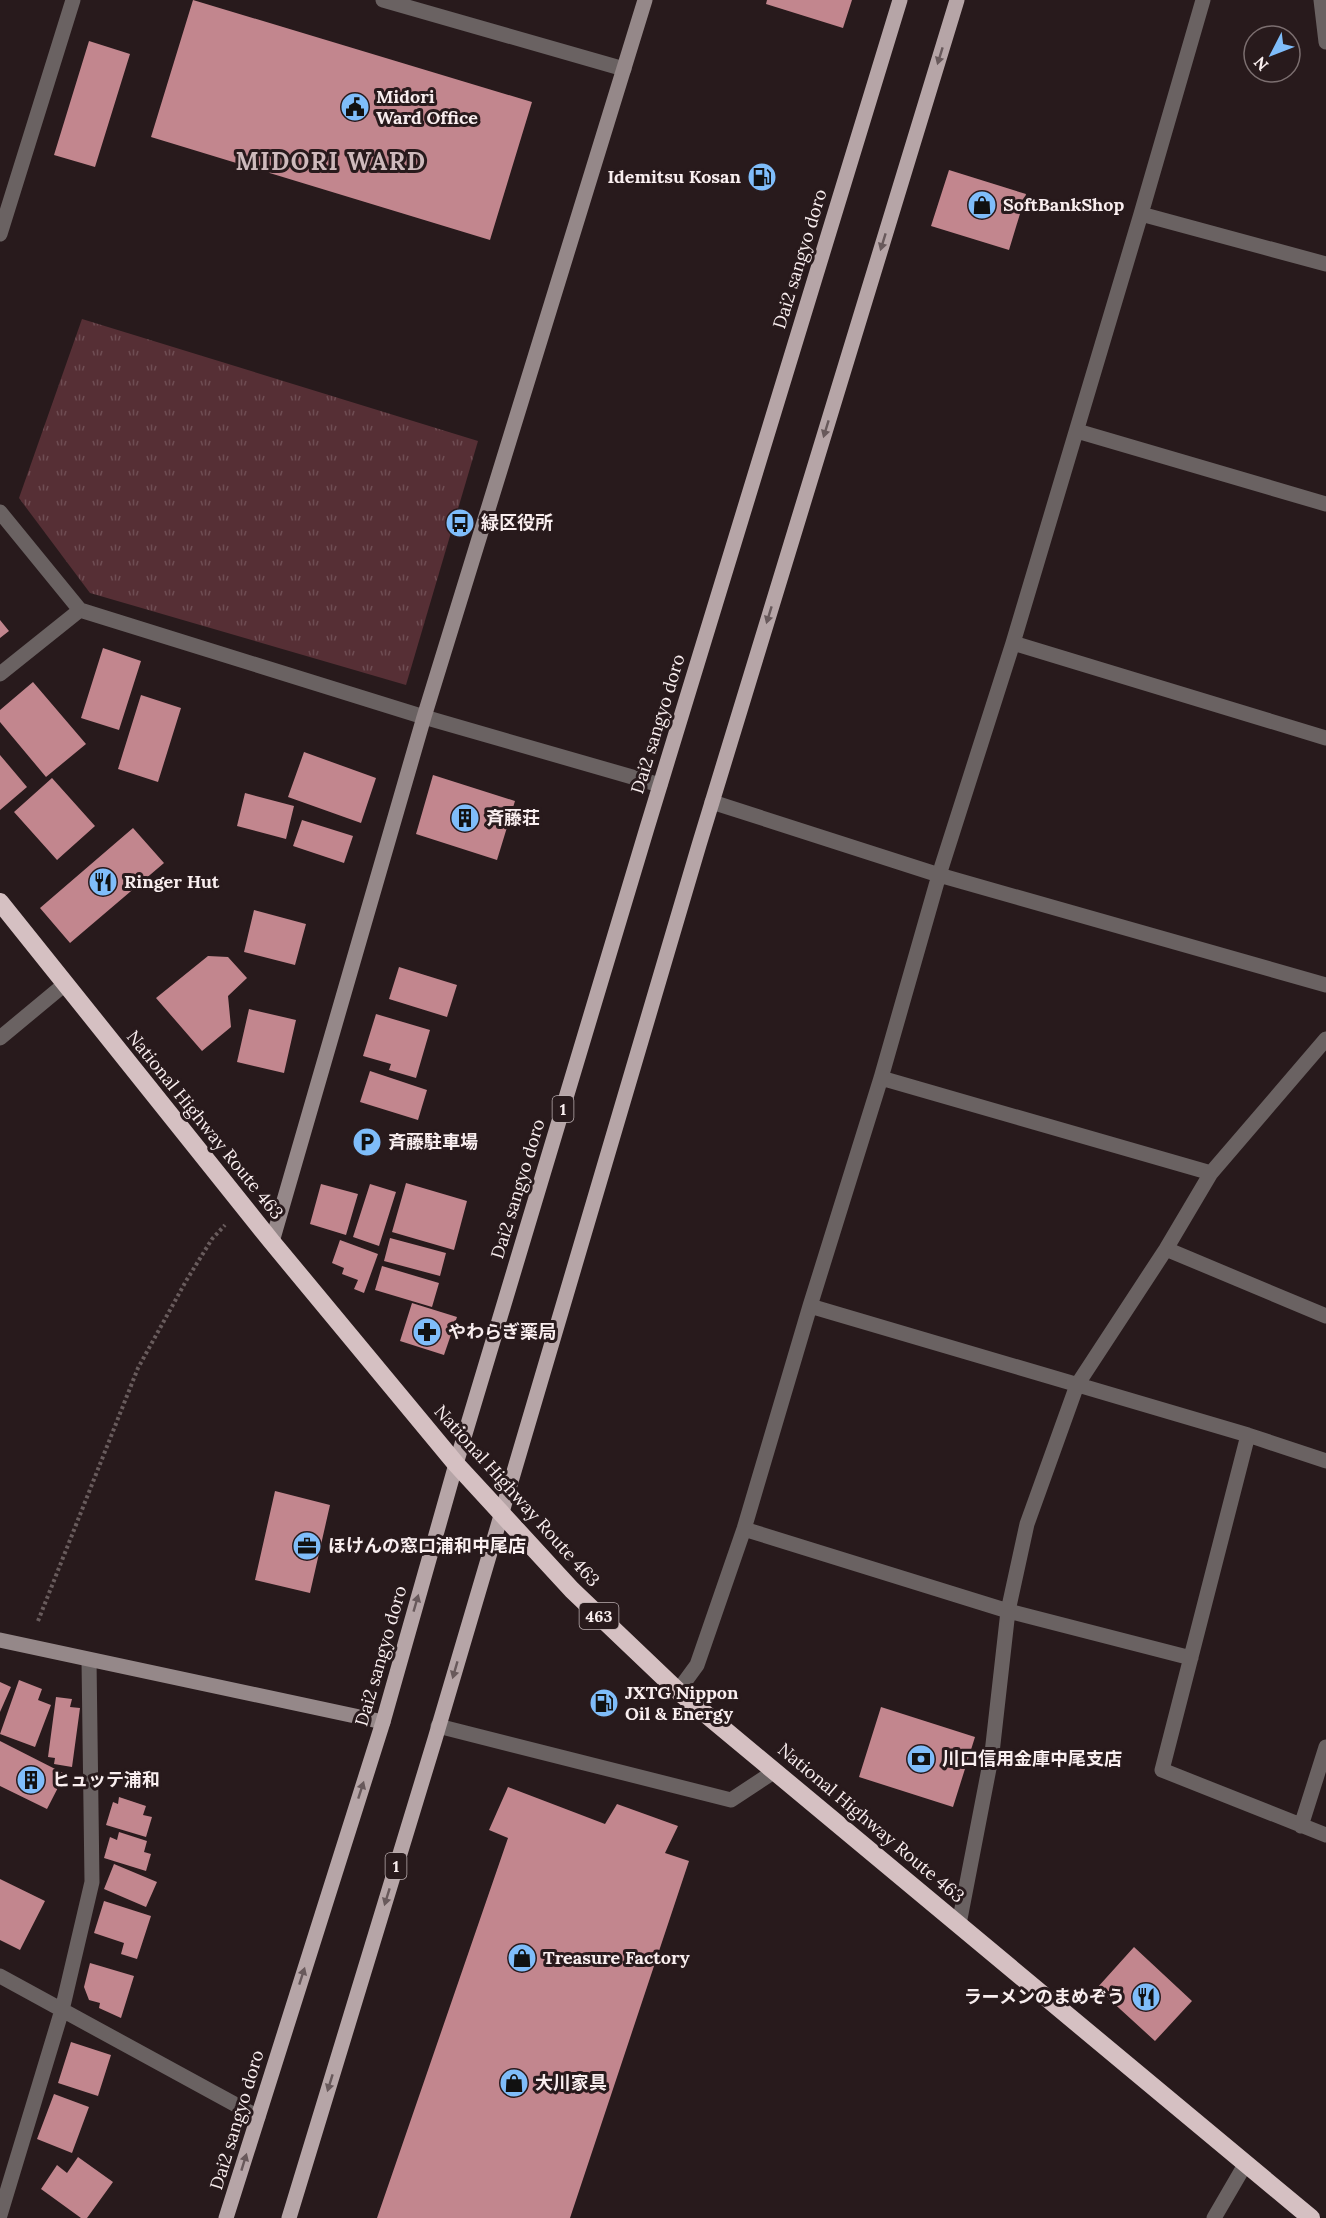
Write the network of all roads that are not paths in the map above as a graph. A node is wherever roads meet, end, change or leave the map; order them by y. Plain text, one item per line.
1 (73, 0) edge
2 (383, 0) edge
3 (645, 0) edge
4 (900, 0) edge
5 (957, 0) edge
6 (1203, 0) edge
7 (1321, 0) edge
8 (1326, 42) edge
9 (624, 69) junction
10 (1141, 214) junction
11 (0, 234) edge
12 (1326, 264) edge
13 (1077, 431) junction
14 (1326, 504) edge
15 (0, 512) edge
16 (80, 610) junction
17 (1013, 643) junction
18 (0, 674) edge
19 (424, 717) junction
20 (1326, 738) edge
21 (660, 785) junction
22 (712, 802) junction
23 (939, 875) junction
24 (0, 902) edge
25 (64, 984) junction
26 (1326, 985) edge
27 (0, 1038) edge
28 (1326, 1039) edge
29 (881, 1078) junction
30 (1211, 1173) junction
31 (272, 1242) junction
32 (1166, 1249) junction
33 (810, 1306) junction
34 (1326, 1316) edge
35 (1077, 1385) junction
36 (1248, 1435) junction
37 (1326, 1461) edge
38 (456, 1464) junction
39 (501, 1513) junction
40 (744, 1529) junction
41 (1008, 1611) junction
42 (0, 1640) edge
43 (1191, 1658) junction
44 (89, 1660) junction
45 (678, 1691) junction
46 (383, 1722) junction
47 (438, 1726) junction
48 (1326, 1747) edge
49 (775, 1771) junction
50 (1301, 1826) junction
51 (1326, 1835) edge
52 (959, 1924) junction
53 (0, 1976) edge
54 (62, 2010) junction
55 (258, 2117) junction
56 (1246, 2163) junction
57 (0, 2215) edge
58 (226, 2218) edge
59 (289, 2218) edge
60 (1215, 2218) edge
61 (1311, 2218) edge

1 - 11 street
2 - 9 street
3 - 9 street
4 - 21 main road, Dai2 sangyo doro / 1
5 -> 22 main road, 1
6 - 10 street
7 - 8 street
9 - 19 street
10 - 12 street
10 - 13 street
13 - 14 street
13 - 17 street
15 - 16 street
16 - 18 street
16 - 19 street
17 - 20 street
17 - 23 street
19 - 21 street
19 - 31 street
21 - 38 main road, Dai2 sangyo doro / 1
22 - 23 street
22 - 39 main road, 1
23 - 26 street
23 - 29 street
24 - 25 highway, National Highway Route 463 / 463
25 - 27 street
25 - 31 highway, National Highway Route 463 / 463
28 - 30 street
29 - 30 street
29 - 33 street
30 - 32 street
31 - 38 highway, National Highway Route 463 / 463
32 - 34 street
32 - 35 street
33 - 35 street
33 - 40 street
35 - 36 street
35 - 41 street
36 - 37 street
36 - 43 street
38 - 39 highway, National Highway Route 463 / 463
46 -> 38 main road, Dai2 sangyo doro / 1
39 - 45 highway, National Highway Route 463 / 463
39 -> 47 main road, 1
40 - 41 street
40 - 45 street
41 - 43 street
41 - 52 street
42 - 44 street
43 - 50 street
44 - 46 street
44 - 54 street
45 - 49 highway, National Highway Route 463 / 463
55 -> 46 main road, Dai2 sangyo doro / 1
47 - 49 street
47 -> 59 main road, 1
48 - 50 street
49 - 52 highway, National Highway Route 463 / 463
50 - 51 street
52 - 56 highway, National Highway Route 463 / 463
53 - 54 street
54 - 55 street
54 - 57 street
58 -> 55 main road, Dai2 sangyo doro / 1
56 - 60 street
56 - 61 highway, National Highway Route 463 / 463

